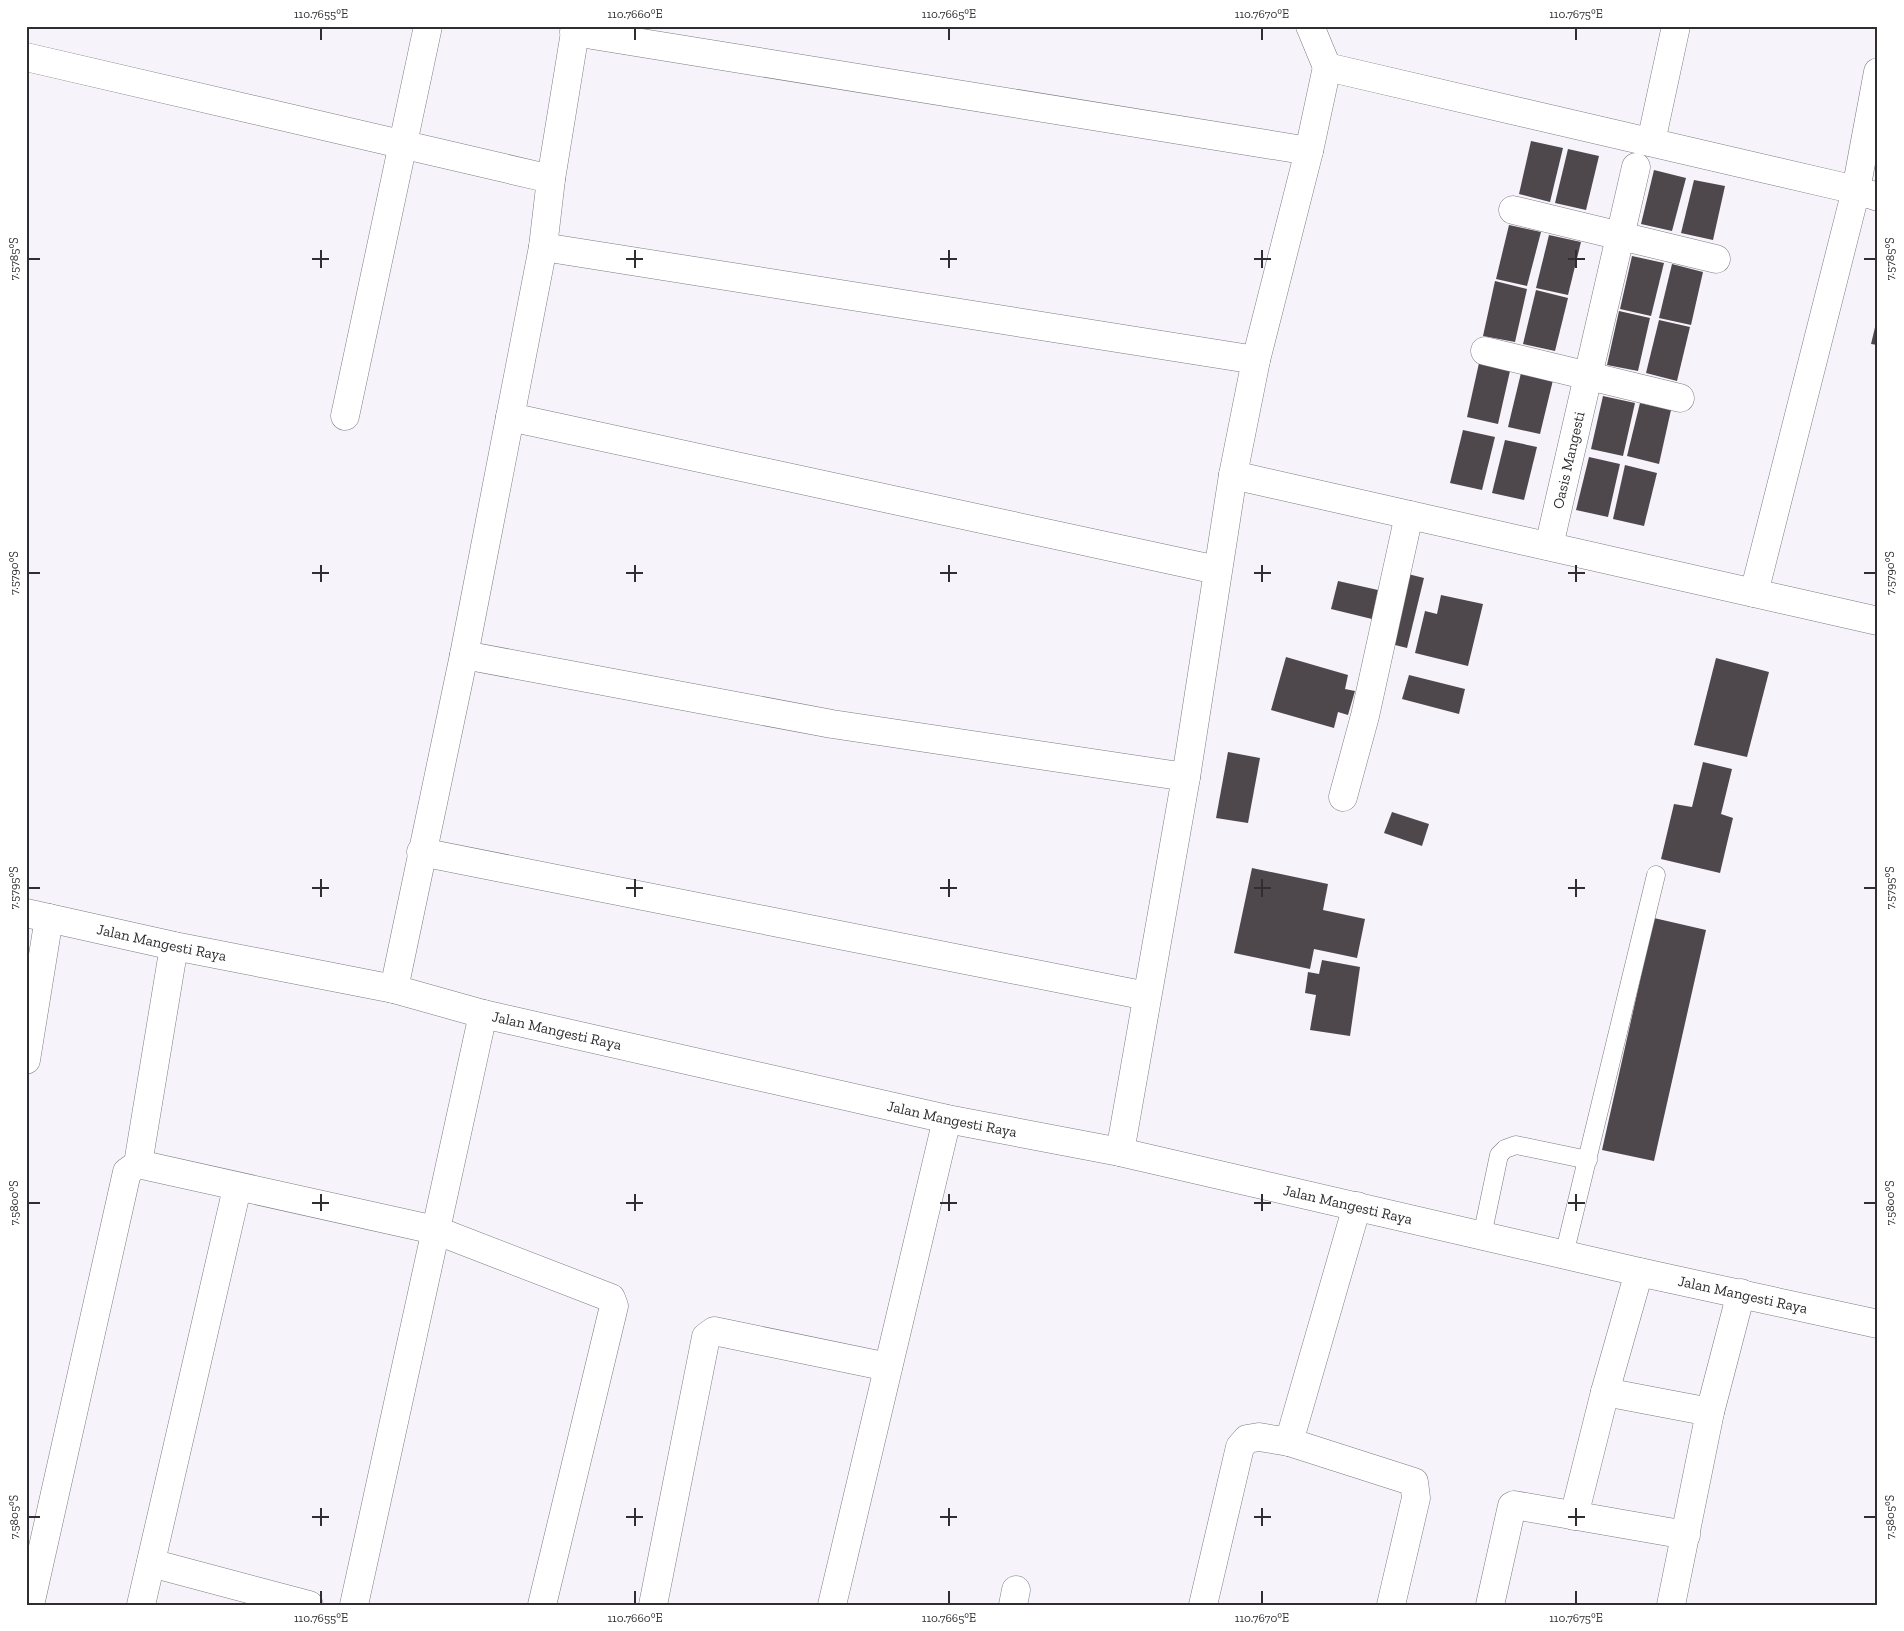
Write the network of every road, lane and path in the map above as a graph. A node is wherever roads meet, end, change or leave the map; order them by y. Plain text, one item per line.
1 (428, 26) edge
2 (1310, 26) edge
3 (1676, 26) edge
4 (575, 29) edge
5 (26, 58) edge
6 (1327, 67) junction
7 (1878, 72) edge
8 (1651, 142) junction
9 (403, 145) junction
10 (1309, 151) junction
11 (1636, 167) dead end
12 (550, 179) junction
13 (1867, 193) edge
14 (1513, 210) dead end
15 (1620, 236) junction
16 (543, 247) junction
17 (1716, 259) dead end
18 (1485, 351) dead end
19 (1256, 360) junction
20 (1588, 376) junction
21 (1680, 398) dead end
22 (345, 416) dead end
23 (510, 417) junction
24 (1233, 475) junction
25 (1409, 515) junction
26 (1549, 546) junction
27 (1217, 570) junction
28 (1754, 593) junction
29 (1878, 621) edge
30 (464, 655) junction
31 (1186, 777) junction
32 (1344, 797) dead end
33 (421, 852) junction
34 (1656, 875) dead end
35 (38, 916) edge
36 (174, 946) junction
37 (394, 989) junction
38 (1147, 996) junction
39 (483, 1014) junction
40 (26, 1060) edge
41 (947, 1119) junction
42 (1120, 1152) junction
43 (1588, 1160) junction
44 (138, 1164) junction
45 (237, 1188) junction
46 (1357, 1206) junction
47 (435, 1230) junction
48 (1482, 1236) junction
49 (1564, 1255) junction
50 (1639, 1272) junction
51 (1741, 1293) junction
52 (1878, 1324) edge
53 (888, 1367) junction
54 (1605, 1392) junction
55 (1710, 1412) junction
56 (1289, 1442) junction
57 (1574, 1516) junction
58 (1686, 1536) junction
59 (151, 1563) junction
60 (30, 1605) edge
61 (142, 1605) edge
62 (309, 1605) edge
63 (354, 1605) edge
64 (542, 1605) edge
65 (653, 1605) edge
66 (832, 1605) edge
67 (1203, 1605) edge
68 (1391, 1605) edge
69 (1490, 1605) edge
70 (1672, 1605) edge

1 - 9 street
2 - 6 street
3 - 8 street
4 - 10 street
4 - 12 street
5 - 9 street
6 - 8 street
6 - 10 street
7 - 13 street
8 - 13 street
9 - 12 street
9 - 22 street
10 - 19 street
11 - 15 street, Oasis Mangesti
12 - 16 street
13 - 28 street
14 - 15 street
15 - 17 street
15 - 20 street, Oasis Mangesti
16 - 19 street
16 - 23 street
18 - 20 street
19 - 24 street
20 - 21 street
20 - 26 street, Oasis Mangesti
23 - 27 street
23 - 30 street
24 - 25 street
24 - 27 street
25 - 26 street
25 - 32 street
26 - 28 street
27 - 31 street
28 - 29 street
30 - 31 street
30 - 33 street
31 - 38 street
33 - 37 street
33 - 38 street
34 - 43 lane
35 - 36 street, Jalan Mangesti Raya
35 - 40 street
36 - 37 street, Jalan Mangesti Raya
36 - 44 street
37 - 39 street, Jalan Mangesti Raya
38 - 42 street
39 - 41 street, Jalan Mangesti Raya
39 - 47 street
41 - 42 street, Jalan Mangesti Raya
41 - 53 street
42 - 46 street, Jalan Mangesti Raya
43 - 48 lane
43 - 49 lane
44 - 45 street
44 - 60 street
45 - 47 street
45 - 59 street
46 - 48 street, Jalan Mangesti Raya
46 - 56 street
47 - 63 street
47 - 64 street
48 - 49 street, Jalan Mangesti Raya
49 - 50 street, Jalan Mangesti Raya
50 - 51 street, Jalan Mangesti Raya
50 - 54 street
51 - 52 street, Jalan Mangesti Raya
51 - 55 street
53 - 65 street
53 - 66 street
54 - 55 street
54 - 57 street
55 - 58 street
56 - 67 street
56 - 68 street
57 - 58 street
57 - 69 street
58 - 70 street
59 - 61 street
59 - 62 street

